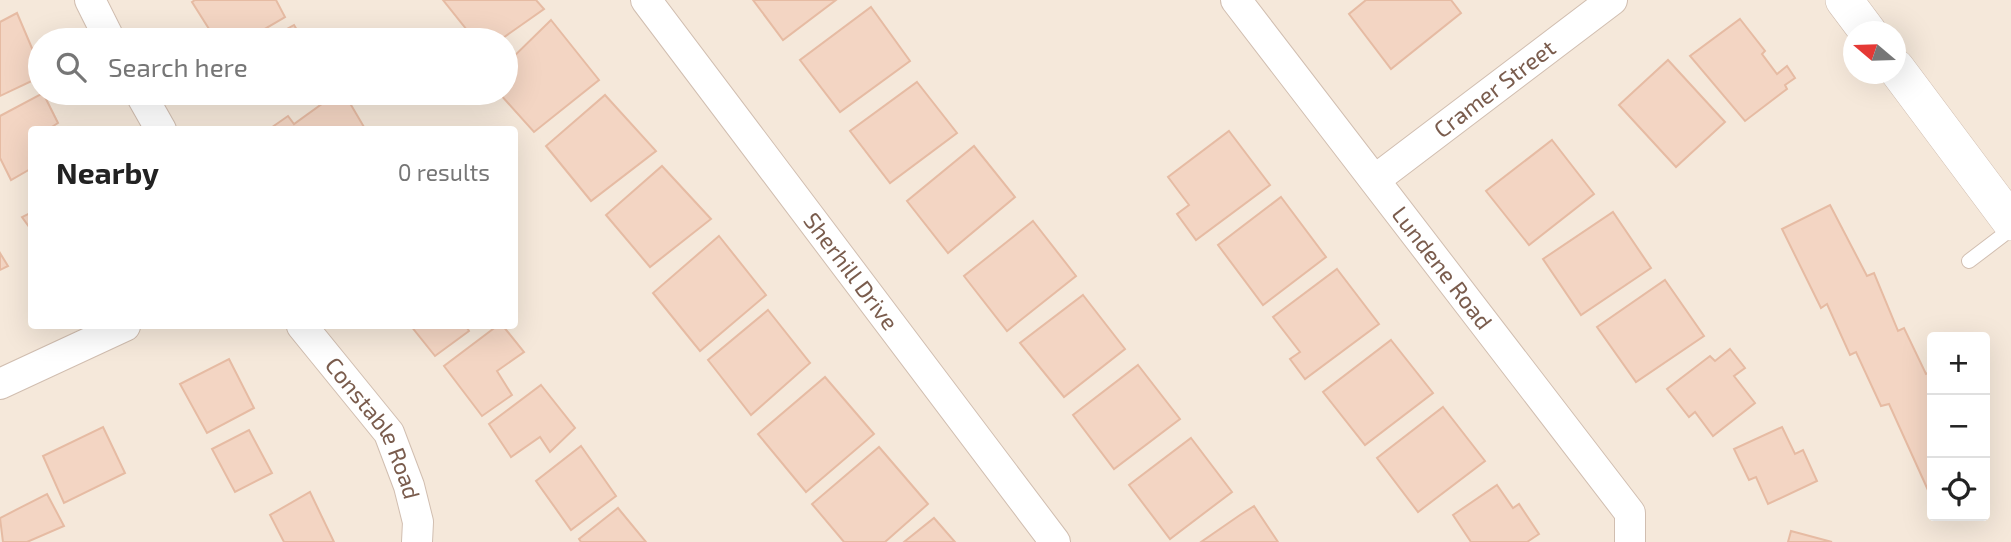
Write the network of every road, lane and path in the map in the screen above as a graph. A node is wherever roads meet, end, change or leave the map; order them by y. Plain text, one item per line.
1 (90, 0) edge
2 (646, 0) edge
3 (1236, 0) edge
4 (1612, 0) edge
5 (1844, 0) edge
6 (1860, 21) edge
7 (104, 28) edge
8 (1906, 83) edge
9 (147, 105) edge
10 (159, 126) edge
11 (1376, 179) junction
12 (2011, 222) edge
13 (2011, 229) edge
14 (1969, 261) dead end
15 (119, 329) edge
16 (304, 329) edge
17 (0, 384) edge
18 (417, 542) edge
19 (1055, 542) edge
20 (1630, 542) edge

1 - 7 street
2 - 19 street, Sherhill Drive
3 - 11 street, Lundene Road
4 - 11 street, Cramer Street
5 - 6 street
8 - 12 street
9 - 10 street
11 - 20 street, Lundene Road
13 - 14 lane
15 - 17 street
16 - 18 street, Constable Road

